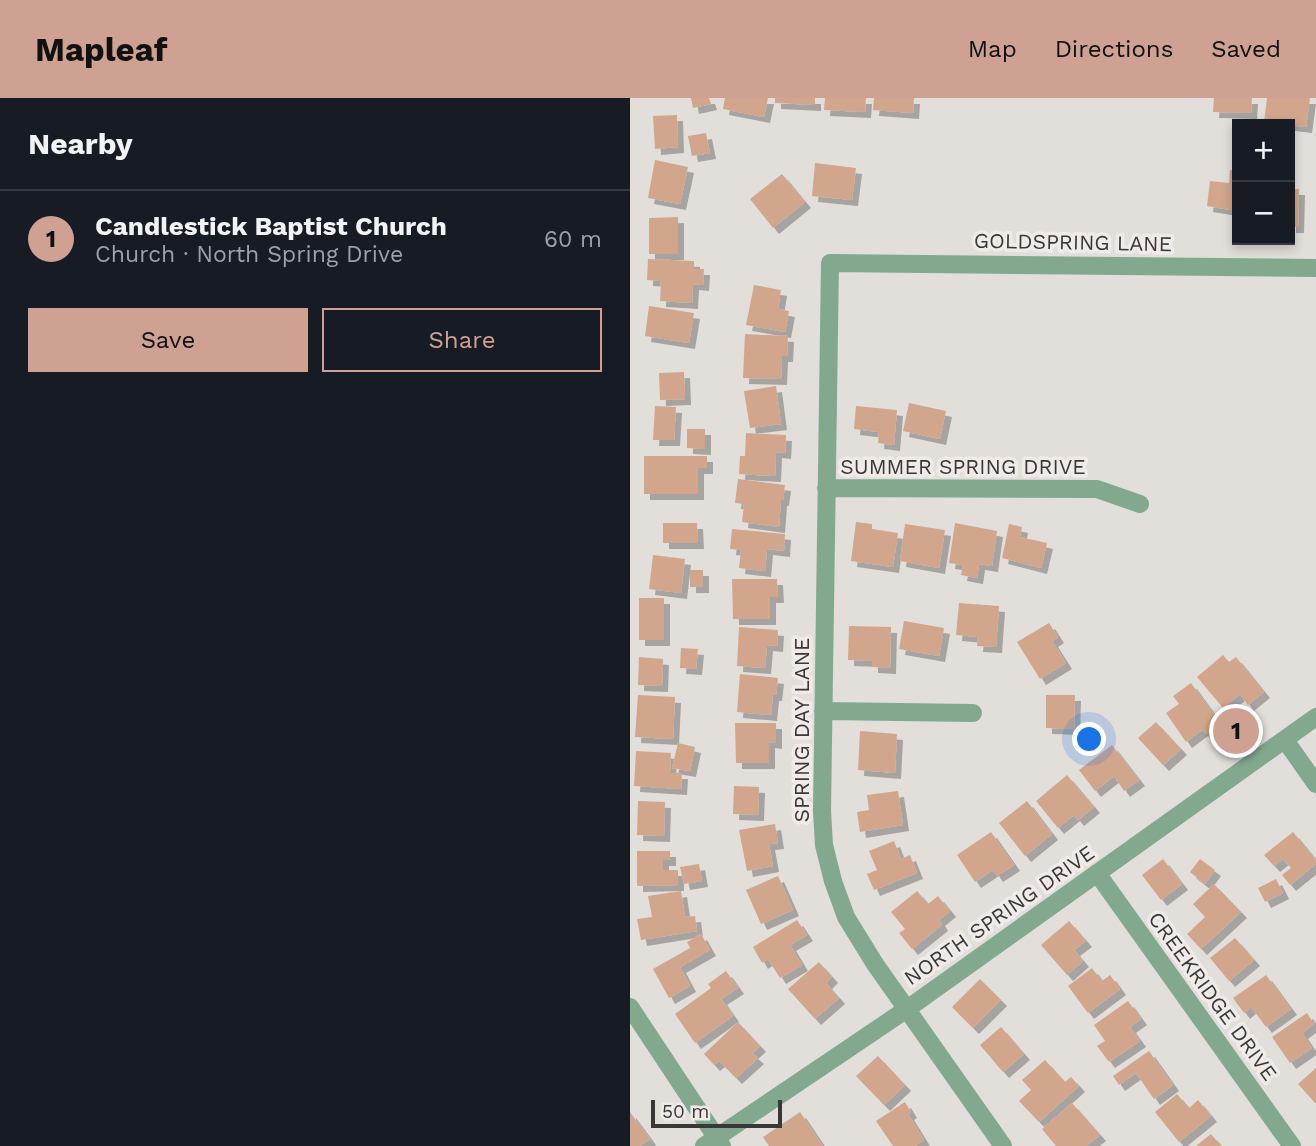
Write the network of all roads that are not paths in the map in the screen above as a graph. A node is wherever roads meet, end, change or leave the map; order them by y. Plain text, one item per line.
1 (830, 263) joint
2 (1316, 268) edge
3 (826, 488) junction
4 (1140, 504) dead end
5 (823, 711) junction
6 (973, 713) dead end
7 (1316, 717) edge
8 (1285, 740) junction
9 (1316, 784) edge
10 (1097, 873) junction
11 (630, 1007) edge
12 (906, 1009) junction
13 (714, 1143) edge
14 (1003, 1146) edge
15 (1292, 1146) edge

1 - 2 street, GOLDSPRING LANE
1 - 3 street, SPRING DAY LANE
3 - 4 street, SUMMER SPRING DRIVE
3 - 5 street, SPRING DAY LANE
5 - 6 street
5 - 12 street, SPRING DAY LANE
7 - 8 street, NORTH SPRING DRIVE
8 - 9 street
8 - 10 street, NORTH SPRING DRIVE
10 - 12 street, NORTH SPRING DRIVE
10 - 15 street, CREEKRIDGE DRIVE
11 - 13 street
12 - 13 street, NORTH SPRING DRIVE
12 - 14 street, SPRING DAY LANE

